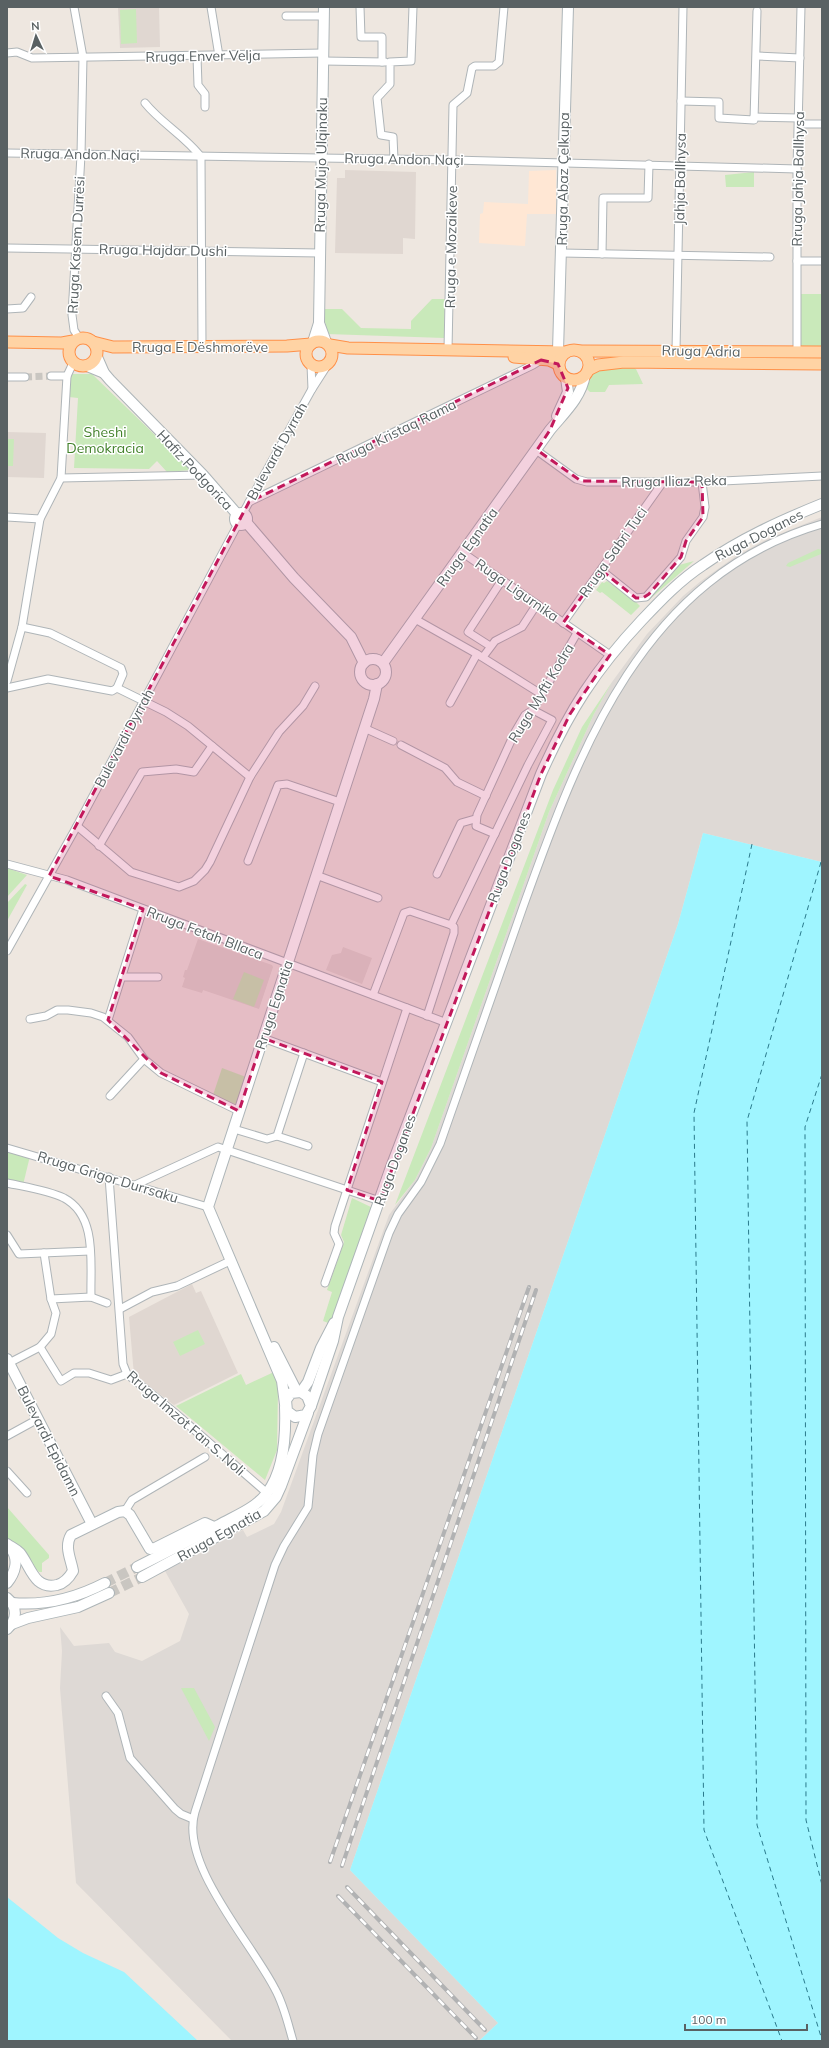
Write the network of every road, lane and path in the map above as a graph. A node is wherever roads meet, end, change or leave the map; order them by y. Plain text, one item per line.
1 (74, 7) edge
2 (211, 7) edge
3 (360, 7) edge
4 (413, 7) edge
5 (504, 7) edge
6 (568, 7) edge
7 (683, 7) edge
8 (801, 7) edge
9 (324, 11) edge
10 (758, 11) dead end
11 (286, 16) dead end
12 (7, 53) edge
13 (219, 56) junction
14 (757, 56) junction
15 (83, 57) junction
16 (196, 57) junction
17 (323, 57) junction
18 (800, 58) junction
19 (386, 62) junction
20 (681, 101) junction
21 (146, 103) dead end
22 (205, 107) dead end
23 (754, 117) junction
24 (799, 121) junction
25 (822, 124) edge
26 (7, 153) edge
27 (81, 155) junction
28 (201, 157) junction
29 (321, 158) junction
30 (394, 159) junction
31 (453, 160) junction
32 (564, 163) junction
33 (649, 164) junction
34 (680, 165) junction
35 (797, 168) junction
36 (7, 248) edge
37 (75, 248) junction
38 (202, 251) junction
39 (320, 253) junction
40 (562, 253) junction
41 (602, 254) junction
42 (678, 256) junction
43 (770, 257) dead end
44 (797, 261) junction
45 (822, 261) edge
46 (31, 297) dead end
47 (7, 309) edge
48 (319, 323) junction
49 (76, 340) junction
50 (7, 342) edge
51 (93, 342) junction
52 (56, 343) junction
53 (312, 343) junction
54 (328, 344) junction
55 (287, 346) junction
56 (113, 347) junction
57 (202, 347) junction
58 (348, 348) junction
59 (448, 350) junction
60 (488, 351) junction
61 (579, 351) junction
62 (676, 351) junction
63 (562, 352) junction
64 (797, 352) junction
65 (822, 352) edge
66 (97, 355) junction
67 (71, 360) junction
68 (541, 360) junction
69 (309, 361) junction
70 (330, 361) junction
71 (558, 364) junction
72 (822, 364) edge
73 (87, 366) junction
74 (587, 372) junction
75 (104, 373) junction
76 (51, 376) tunnel mouth
77 (67, 376) junction
78 (7, 377) edge
79 (25, 377) tunnel mouth
80 (566, 378) junction
81 (312, 389) junction
82 (550, 430) junction
83 (536, 450) junction
84 (203, 475) junction
85 (822, 475) edge
86 (61, 478) junction
87 (822, 480) edge
88 (663, 482) junction
89 (702, 482) junction
90 (248, 502) junction
91 (822, 504) edge
92 (7, 517) edge
93 (241, 518) junction
94 (40, 519) junction
95 (822, 524) edge
96 (462, 553) junction
97 (600, 570) junction
98 (502, 580) junction
99 (537, 604) junction
100 (415, 619) junction
101 (563, 623) junction
102 (22, 627) junction
103 (576, 632) junction
104 (490, 646) junction
105 (610, 655) junction
106 (480, 656) junction
107 (10, 660) edge
108 (364, 663) junction
109 (383, 663) junction
110 (7, 681) edge
111 (377, 684) junction
112 (315, 686) dead end
113 (7, 688) edge
114 (117, 688) junction
115 (541, 694) junction
116 (143, 701) junction
117 (450, 703) dead end
118 (533, 710) junction
119 (364, 728) junction
120 (393, 741) dead end
121 (401, 745) dead end
122 (212, 746) junction
123 (250, 777) junction
124 (486, 796) junction
125 (340, 802) junction
126 (475, 819) junction
127 (77, 826) junction
128 (495, 834) junction
129 (99, 846) junction
130 (248, 861) dead end
131 (7, 864) edge
132 (437, 874) dead end
133 (316, 875) junction
134 (49, 876) junction
135 (378, 898) dead end
136 (143, 909) junction
137 (451, 925) junction
138 (7, 951) edge
139 (287, 964) junction
140 (122, 977) junction
141 (158, 977) dead end
142 (373, 995) junction
143 (407, 1008) junction
144 (427, 1016) junction
145 (30, 1019) dead end
146 (108, 1020) junction
147 (447, 1023) junction
148 (263, 1038) junction
149 (304, 1053) junction
150 (144, 1059) junction
151 (382, 1082) junction
152 (110, 1096) dead end
153 (239, 1111) junction
154 (234, 1129) junction
155 (277, 1136) junction
156 (308, 1146) dead end
157 (7, 1148) edge
158 (226, 1151) junction
159 (109, 1177) junction
160 (7, 1183) edge
161 (135, 1185) junction
162 (347, 1190) junction
163 (380, 1201) junction
164 (208, 1207) junction
165 (7, 1234) edge
166 (90, 1251) junction
167 (44, 1253) junction
168 (230, 1261) junction
169 (325, 1283) dead end
170 (91, 1297) junction
171 (52, 1299) junction
172 (107, 1303) dead end
173 (120, 1309) junction
174 (338, 1316) junction
175 (258, 1322) junction
176 (40, 1347) junction
177 (8, 1362) edge
178 (127, 1374) junction
179 (299, 1392) junction
180 (285, 1406) junction
181 (310, 1409) junction
182 (38, 1419) junction
183 (7, 1436) edge
184 (205, 1457) dead end
185 (7, 1471) edge
186 (27, 1493) dead end
187 (267, 1493) junction
188 (125, 1511) junction
189 (92, 1524) junction
190 (214, 1527) junction
191 (7, 1544) edge
192 (27, 1566) junction
193 (10, 1577) edge
194 (105, 1583) tunnel mouth
195 (109, 1593) tunnel mouth
196 (10, 1600) edge
197 (10, 1627) edge
198 (106, 1696) dead end
199 (193, 1819) junction
200 (293, 2041) edge

1 - 15 street, Rruga Kasem Durrësi
2 - 13 street
3 - 19 street
4 - 19 street, Rruga Enver Velja
5 - 31 street, Rruga e Mozaikeve
6 - 32 main road, Rruga Abaz Çelkupa
7 - 20 street, Jahja Ballhysa
8 - 18 street, Rruga Jahja Ballhysa
9 - 11 street
9 - 17 main road, Rruga Mujo Ulqinaku
10 - 14 street
12 - 15 street, Rruga Enver Velja
13 - 16 street, Rruga Enver Velja
13 - 17 street, Rruga Enver Velja
14 - 18 street
14 - 23 street
15 - 16 street, Rruga Enver Velja
15 - 27 street, Rruga Kasem Durrësi
16 - 22 street
17 - 19 street, Rruga Enver Velja
17 - 29 main road, Rruga Mujo Ulqinaku
18 - 24 street, Rruga Jahja Ballhysa
19 - 30 street
20 - 23 street
20 - 34 street, Jahja Ballhysa
21 - 28 street
23 - 24 street
24 - 25 street
24 - 35 street, Rruga Jahja Ballhysa
26 - 27 street, Rruga Andon Naçi
27 - 28 street, Rruga Andon Naçi
27 - 37 street, Rruga Kasem Durrësi
28 - 29 street, Rruga Andon Naçi
28 - 38 street
29 - 30 street, Rruga Andon Naçi
29 - 39 main road, Rruga Mujo Ulqinaku
30 - 31 street, Rruga Andon Naçi
31 - 32 street, Rruga Andon Naçi
31 - 59 street, Rruga e Mozaikeve
32 - 33 street, Rruga Andon Naçi
32 - 40 main road, Rruga Abaz Çelkupa
33 - 34 street, Rruga Andon Naçi
33 - 41 street
34 - 35 street, Rruga Andon Naçi
34 - 42 street, Jahja Ballhysa
35 - 44 street, Rruga Jahja Ballhysa
36 - 37 street, Rruga Hajdar Dushi
37 - 38 street, Rruga Hajdar Dushi
37 - 49 street, Rruga Kasem Durrësi
38 - 39 street, Rruga Hajdar Dushi
38 - 57 street
39 - 48 main road, Rruga Mujo Ulqinaku
40 - 41 street
40 - 63 main road, Rruga Abaz Çelkupa
41 - 42 street
42 - 43 street
42 - 62 street, Jahja Ballhysa
44 - 45 street
44 - 64 street, Rruga Jahja Ballhysa
46 - 47 street
48 - 53 main road, Rruga Mujo Ulqinaku
48 - 54 main road, Rruga Mujo Ulqinaku
49 - 51 main road
49 - 52 main road
49 - 67 main road
50 - 52 main road
51 - 56 main road, Rruga E Dëshmorëve
51 - 66 main road
52 - 67 main road
53 - 54 main road
53 - 55 main road, Rruga E Dëshmorëve
53 - 69 main road
54 - 58 main road
54 - 70 main road
55 - 57 main road, Rruga E Dëshmorëve
55 - 69 main road, Rruga E Dëshmorëve
56 - 57 main road, Rruga E Dëshmorëve
56 - 66 main road, Rruga E Dëshmorëve
58 - 59 main road
58 - 70 main road
59 - 60 main road
60 - 63 main road
60 - 68 main road
61 - 62 main road, Rruga Adria
61 - 63 main road
61 - 74 main road
62 - 64 main road, Rruga Adria
63 - 71 main road
64 - 65 main road, Rruga Adria
66 - 73 main road
66 - 75 main road, Hafiz Podgorica
67 - 73 main road
67 - 77 street
68 - 71 main road
68 - 90 street, Rruga Kristaq Rama
69 - 70 main road
69 - 81 street, Bulevardi Dyrrah
70 - 81 street, Bulevardi Dyrrah
71 - 80 main road
72 - 74 main road, Rruga Adria
73 - 75 main road, Hafiz Podgorica
74 - 80 main road
74 - 82 main road, Rruga Egnatia
75 - 84 main road, Hafiz Podgorica
76 - 77 street
77 - 86 street
78 - 79 street
80 - 82 main road, Rruga Egnatia
81 - 90 street, Bulevardi Dyrrah
82 - 83 main road, Rruga Egnatia
83 - 88 street, Rruga Iliaz Reka
83 - 96 main road, Rruga Egnatia
84 - 86 street
84 - 93 main road, Hafiz Podgorica
85 - 87 street
85 - 89 street, Rruga Iliaz Reka
86 - 94 street
88 - 89 street, Rruga Iliaz Reka
88 - 97 street, Rruga Sabri Tuci
89 - 97 street
90 - 93 street, Bulevardi Dyrrah
91 - 105 main road, Ruga Doganes
92 - 94 street
93 - 108 main road, Hafiz Podgorica
93 - 116 street, Bulevardi Dyrrah
94 - 102 street
95 - 199 street
96 - 98 street, Ruga Ligurnika
96 - 100 main road, Rruga Egnatia
97 - 101 street, Rruga Sabri Tuci
98 - 99 street, Ruga Ligurnika
98 - 104 street
99 - 101 street, Ruga Ligurnika
99 - 104 street
100 - 106 street
100 - 109 main road, Rruga Egnatia
101 - 103 street, Ruga Ligurnika
102 - 107 street
102 - 114 street
103 - 105 street, Ruga Ligurnika
103 - 115 street, Ruga Myfti Kodra
104 - 106 street
105 - 147 main road, Ruga Doganes
106 - 115 street
106 - 117 street
107 - 110 street
108 - 109 main road
108 - 111 main road
109 - 111 main road
111 - 119 main road, Rruga Egnatia
112 - 123 street
113 - 114 street
114 - 116 street
115 - 118 street, Ruga Myfti Kodra
116 - 122 street
116 - 127 street, Bulevardi Dyrrah
118 - 124 street, Ruga Myfti Kodra
118 - 128 street, Ruga Doganes
119 - 120 street
119 - 125 main road, Rruga Egnatia
121 - 124 street
122 - 123 street
122 - 129 street
123 - 129 street
124 - 126 street, Ruga Myfti Kodra
125 - 130 street
125 - 133 main road, Rruga Egnatia
126 - 128 street
126 - 132 street
127 - 129 street
127 - 134 street, Bulevardi Dyrrah
128 - 137 street, Ruga Doganes
131 - 134 street, Rruga Fetah Bllaca
133 - 135 street
133 - 139 main road, Rruga Egnatia
134 - 136 street, Rruga Fetah Bllaca
134 - 138 street, Bulevardi Dyrrah
136 - 139 street, Rruga Fetah Bllaca
136 - 140 street
137 - 142 street
137 - 144 street
139 - 142 street, Rruga Fetah Bllaca
139 - 148 main road, Rruga Egnatia
140 - 141 street
140 - 146 street
142 - 143 street, Rruga Fetah Bllaca
143 - 144 street, Rruga Fetah Bllaca
143 - 151 street
144 - 147 street, Rruga Fetah Bllaca
145 - 146 street
146 - 150 street
147 - 163 main road, Ruga Doganes
148 - 149 street
148 - 153 main road, Rruga Egnatia
149 - 151 street
149 - 155 street
150 - 152 street
150 - 153 street
151 - 162 street
153 - 154 main road, Rruga Egnatia
154 - 155 street
154 - 158 main road, Rruga Egnatia
155 - 156 street
157 - 159 street, Rruga Grigor Durrsaku
158 - 161 street
158 - 162 street
158 - 164 main road, Rruga Egnatia
159 - 161 street, Rruga Grigor Durrsaku
159 - 173 street, Rruga Imzot Fan S. Noli
160 - 166 street
161 - 164 street, Rruga Grigor Durrsaku
162 - 163 street
162 - 169 street
163 - 174 main road, Ruga Doganes
164 - 168 main road, Rruga Egnatia
165 - 167 street
166 - 167 street
166 - 170 street
167 - 171 street
168 - 173 street
168 - 175 main road, Rruga Egnatia
170 - 171 street
170 - 172 street
171 - 176 street
173 - 178 street, Rruga Imzot Fan S. Noli
174 - 179 main road
174 - 181 main road, Rruga Egnatia
175 - 179 main road, Rruga Egnatia
175 - 180 main road, Rruga Egnatia
176 - 177 street
176 - 178 street
177 - 182 main road, Bulevardi Epidamn
178 - 187 street, Rruga Imzot Fan S. Noli
179 - 180 main road
179 - 181 main road
180 - 181 main road
180 - 187 main road, Rruga Egnatia
181 - 190 main road, Rruga Egnatia
182 - 183 street
182 - 189 main road, Bulevardi Epidamn
184 - 188 street
185 - 186 street
187 - 190 main road, Rruga Egnatia
188 - 189 main road
188 - 190 main road
189 - 192 main road
191 - 192 main road
191 - 193 main road
192 - 193 main road
194 - 196 main road
195 - 197 main road
196 - 197 main road
198 - 199 street
199 - 200 street

